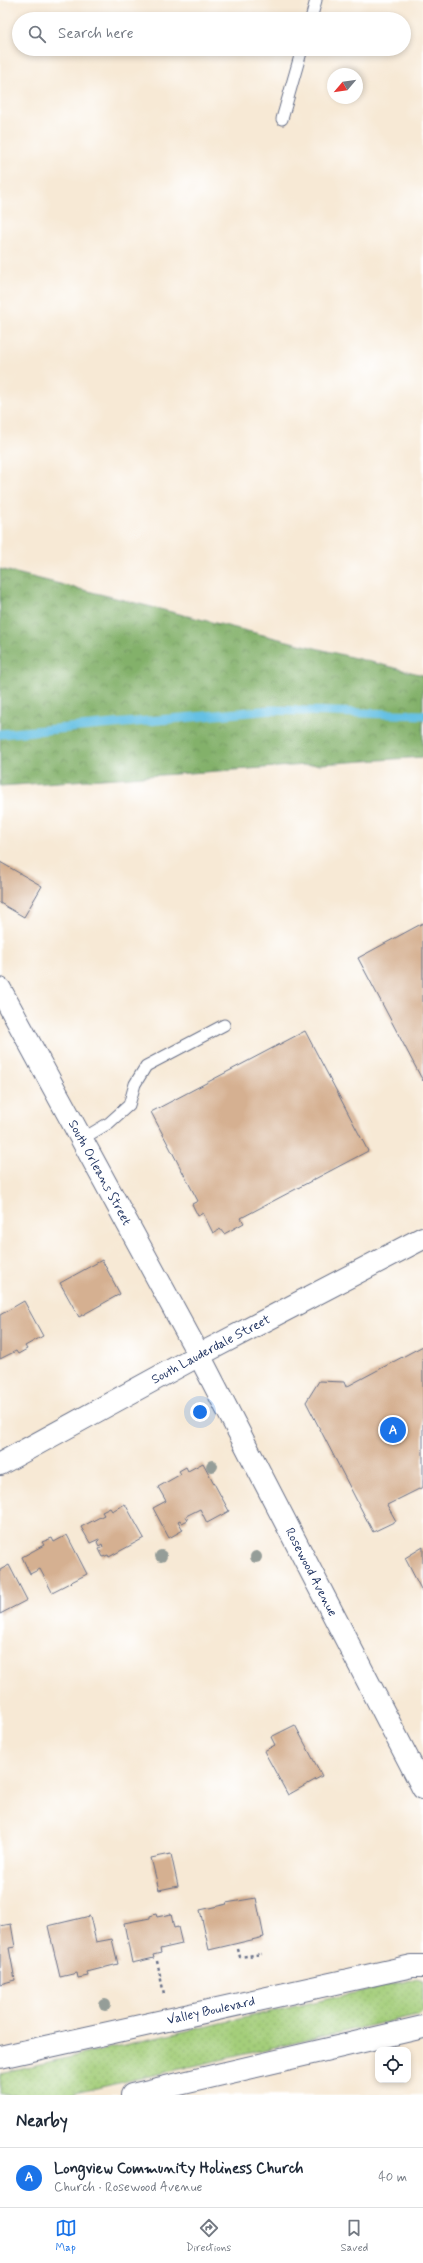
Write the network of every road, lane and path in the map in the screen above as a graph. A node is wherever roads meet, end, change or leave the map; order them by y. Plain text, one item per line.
1 (316, 0) edge
2 (312, 12) edge
3 (300, 56) edge
4 (282, 119) dead end
5 (0, 989) edge
6 (224, 1025) dead end
7 (82, 1139) junction
8 (423, 1238) edge
9 (199, 1356) junction
10 (0, 1464) edge
11 (423, 1788) edge
12 (238, 1949) dead end
13 (262, 1954) dead end
14 (157, 1961) dead end
15 (423, 1966) edge
16 (164, 1996) dead end
17 (423, 2027) edge
18 (0, 2057) edge
19 (132, 2095) edge

1 - 2 lane
3 - 4 lane
5 - 7 street, South Orleans Street
6 - 7 lane
7 - 9 street, South Orleans Street
8 - 9 street, South Lauderdale Street
9 - 10 street, South Lauderdale Street
9 - 11 street, Rosewood Avenue
12 - 13 path
14 - 16 path
15 - 18 street, Valley Boulevard
17 - 19 street

